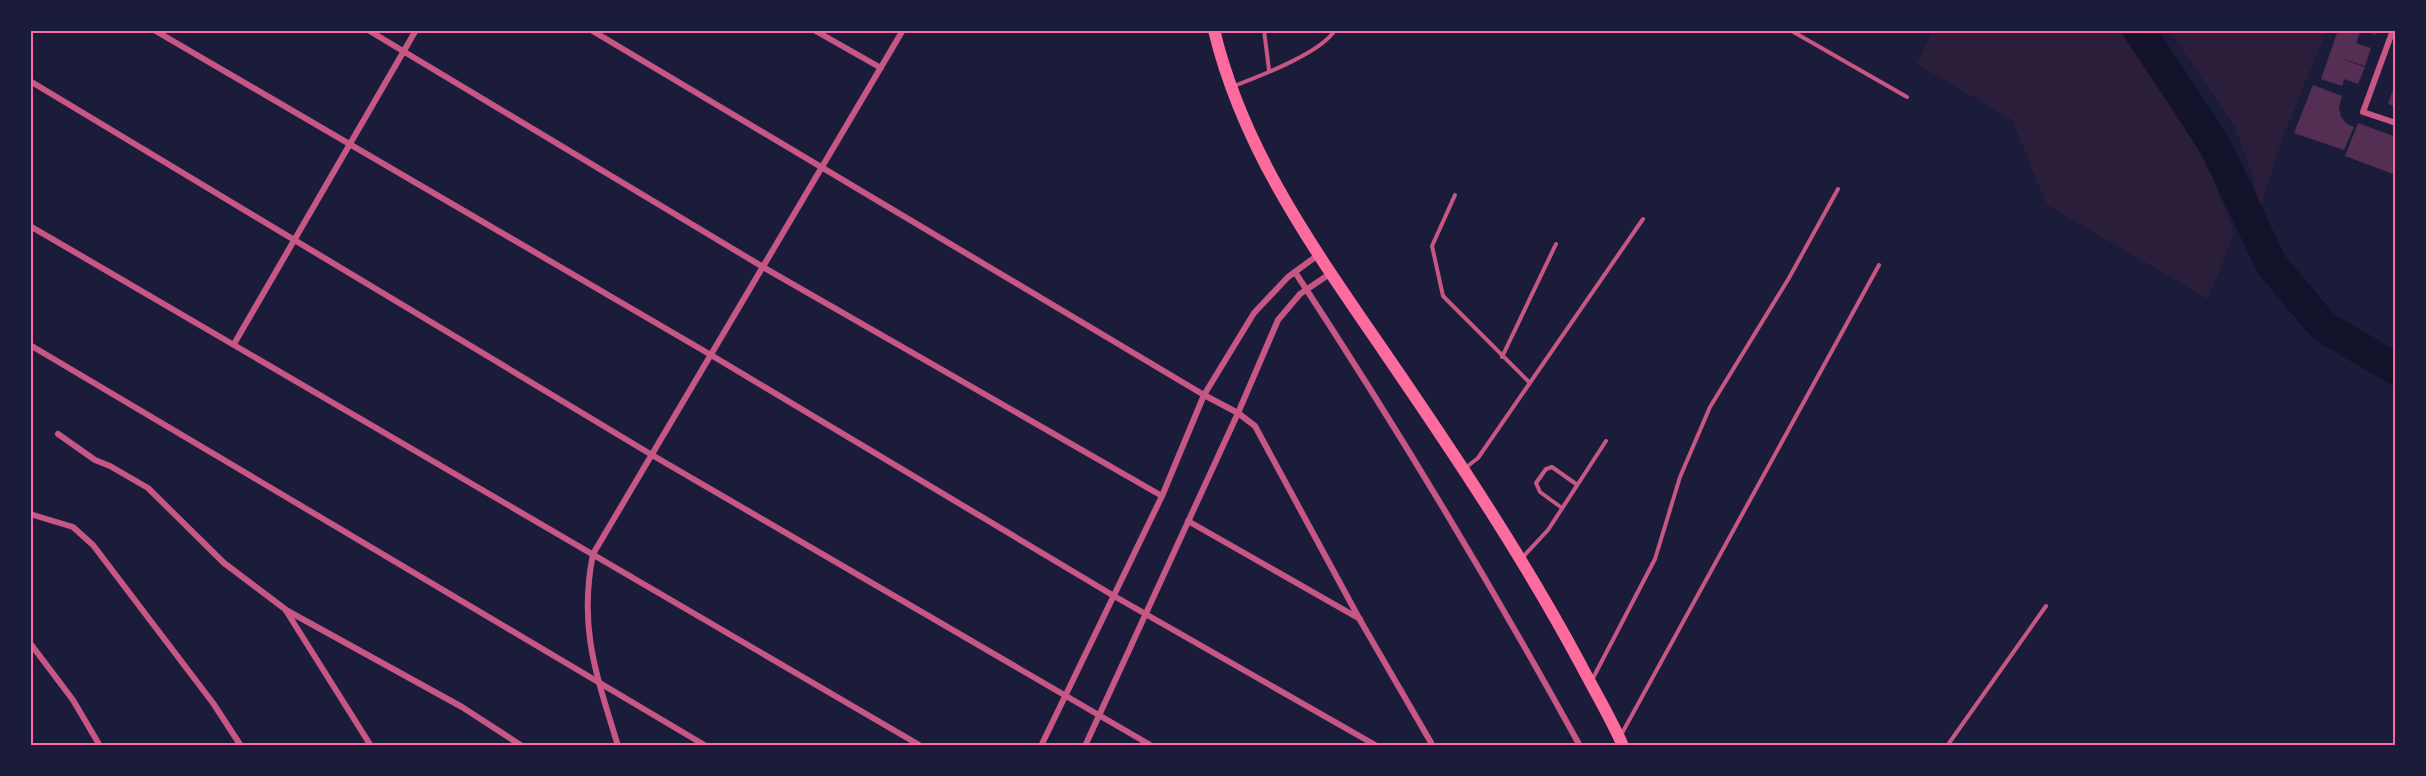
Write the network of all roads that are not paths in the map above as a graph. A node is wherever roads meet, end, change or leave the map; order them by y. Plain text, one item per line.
1 (153, 30) edge
2 (368, 30) edge
3 (416, 30) edge
4 (591, 30) edge
5 (814, 30) edge
6 (903, 30) edge
7 (1214, 30) edge
8 (1264, 30) edge
9 (1335, 30) edge
10 (1790, 30) edge
11 (2393, 30) edge
12 (404, 51) junction
13 (880, 68) junction
14 (1269, 70) junction
15 (30, 81) edge
16 (1231, 87) junction
17 (1907, 97) dead end
18 (2396, 123) edge
19 (349, 145) junction
20 (822, 168) junction
21 (1838, 189) dead end
22 (1455, 195) dead end
23 (1643, 219) dead end
24 (30, 226) edge
25 (295, 239) junction
26 (1556, 244) dead end
27 (1318, 255) junction
28 (1879, 265) dead end
29 (763, 267) junction
30 (1295, 272) junction
31 (1330, 273) junction
32 (1306, 289) junction
33 (234, 344) junction
34 (30, 345) edge
35 (711, 355) junction
36 (1502, 357) junction
37 (1530, 383) junction
38 (1204, 395) junction
39 (1238, 413) junction
40 (58, 434) dead end
41 (1606, 441) dead end
42 (652, 455) junction
43 (1464, 470) junction
44 (1576, 484) junction
45 (1161, 496) junction
46 (1562, 508) junction
47 (30, 514) edge
48 (1188, 521) junction
49 (593, 554) junction
50 (1521, 559) junction
51 (1114, 596) junction
52 (2046, 606) dead end
53 (285, 609) junction
54 (1145, 614) junction
55 (1360, 620) junction
56 (30, 643) edge
57 (1590, 683) junction
58 (600, 684) junction
59 (1065, 695) junction
60 (1099, 715) junction
61 (1621, 742) edge
62 (371, 745) edge
63 (100, 746) edge
64 (241, 746) edge
65 (522, 746) edge
66 (618, 746) edge
67 (706, 746) edge
68 (921, 746) edge
69 (1041, 746) edge
70 (1085, 746) edge
71 (1152, 746) edge
72 (1377, 746) edge
73 (1433, 746) edge
74 (1580, 746) edge
75 (1947, 746) edge

1 - 19 street
2 - 12 street
3 - 12 street
4 - 20 street
5 - 13 street
6 - 13 street
7 - 16 main road
8 - 14 lane
9 - 14 lane
10 - 17 lane
11 - 18 street
12 - 19 street
12 - 29 street
13 - 20 street
14 - 16 lane
15 - 25 street
16 - 27 main road
19 - 25 street
19 - 35 street
20 - 29 street
20 - 38 street
21 - 57 lane
22 - 36 lane
23 - 37 lane
24 - 33 street
25 - 33 street
25 - 42 street
26 - 36 lane
27 - 30 street
27 - 31 main road
28 - 61 lane
29 - 35 street
29 - 45 street
30 - 32 street
30 - 38 street
31 - 32 street
31 - 43 main road
32 - 39 street
32 - 74 street
33 - 49 street
34 - 58 street
35 - 42 street
35 - 51 street
36 - 37 lane
37 - 43 lane
38 - 39 street
38 - 45 street
39 - 48 street
39 - 55 street
40 - 53 street
41 - 44 lane
42 - 49 street
42 - 59 street
43 - 50 main road
44 - 46 lane
44 - 46 lane
45 - 51 street
46 - 50 lane
47 - 64 street
48 - 54 street
48 - 55 street
49 - 58 street
49 - 68 street
50 - 57 main road
51 - 54 street
51 - 59 street
52 - 75 lane
53 - 62 street
53 - 65 street
54 - 60 street
54 - 72 street
55 - 73 street
56 - 63 street
57 - 61 main road
58 - 66 street
58 - 67 street
59 - 60 street
59 - 69 street
60 - 70 street
60 - 71 street

